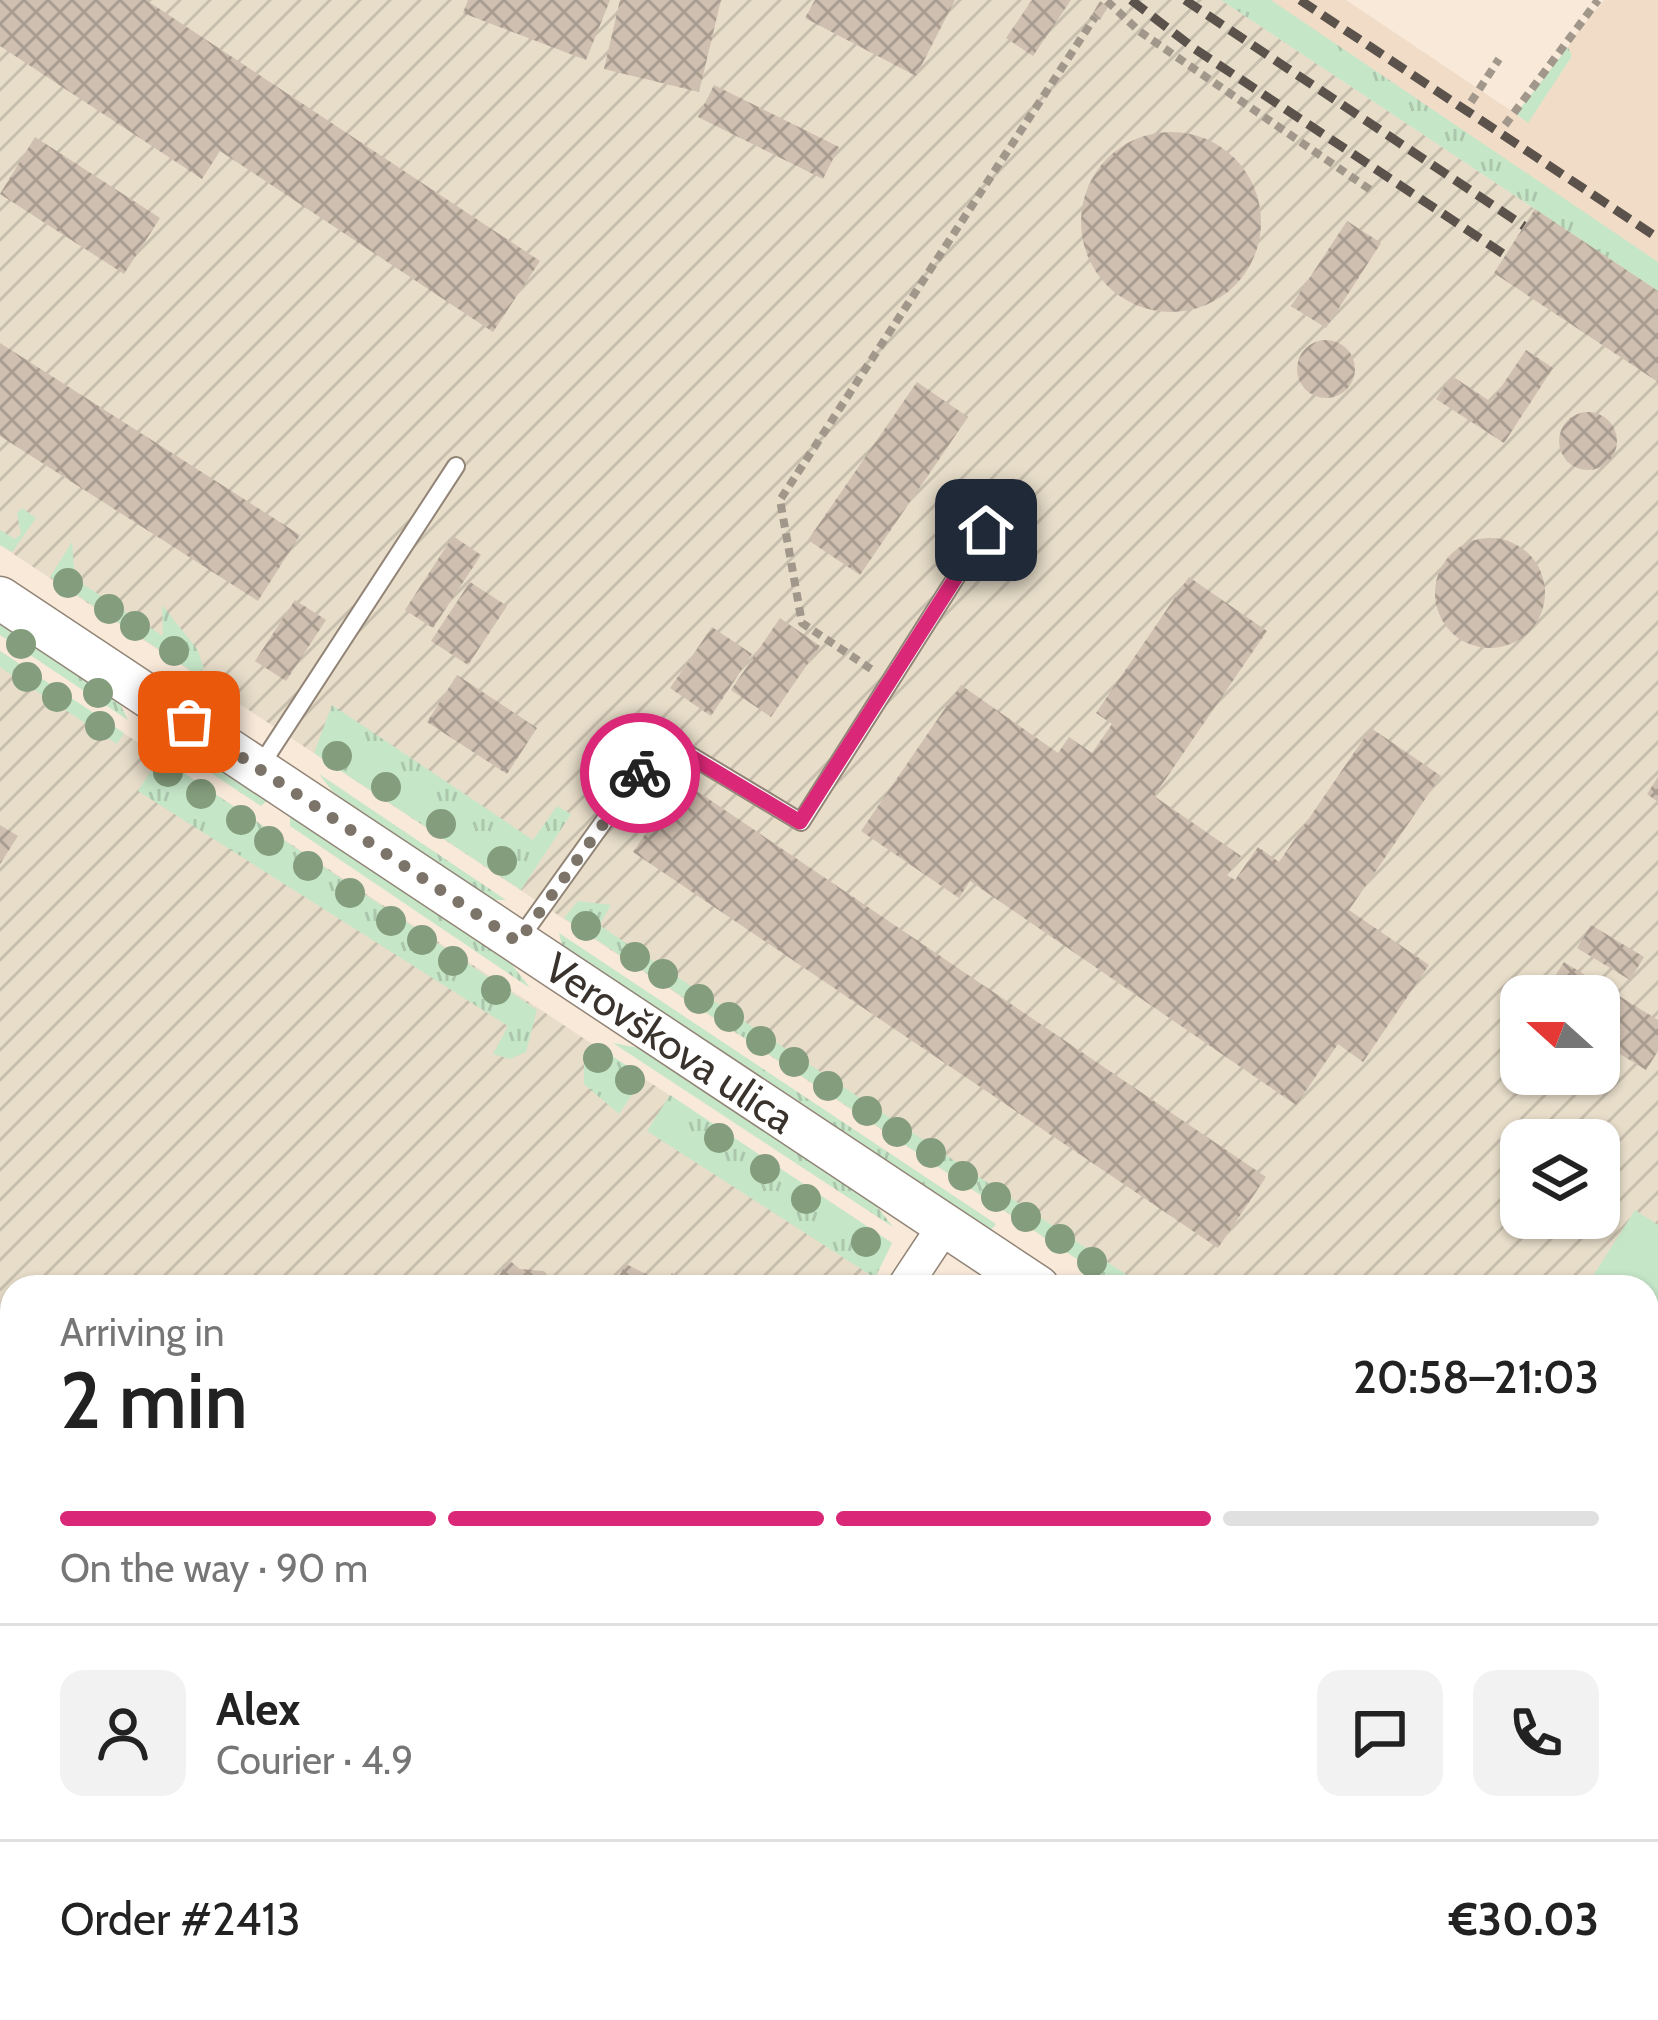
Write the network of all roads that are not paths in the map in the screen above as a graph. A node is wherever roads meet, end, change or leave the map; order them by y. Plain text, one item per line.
1 (456, 466) dead end
2 (986, 530) dead end
3 (0, 598) edge
4 (258, 769) junction
5 (518, 942) junction
6 (944, 1225) junction
7 (912, 1275) edge
8 (1020, 1275) edge

1 - 4 lane
2 - 5 lane
3 - 4 street, Verovškova ulica
4 - 5 street, Verovškova ulica
5 - 6 street, Verovškova ulica
6 - 7 street
6 - 8 street, Verovškova ulica

